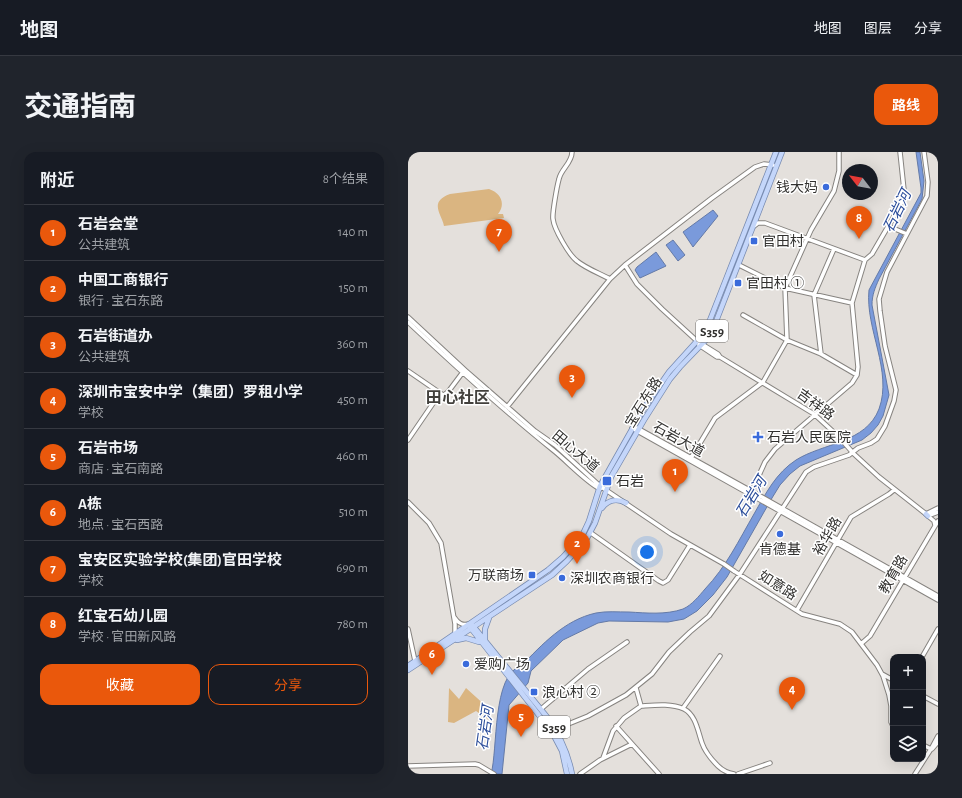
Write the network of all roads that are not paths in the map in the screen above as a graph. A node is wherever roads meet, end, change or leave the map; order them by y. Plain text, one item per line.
1 (572, 152) edge
2 (776, 152) edge
3 (782, 152) edge
4 (839, 152) edge
5 (900, 152) edge
6 (924, 152) edge
7 (774, 165) junction
8 (759, 212) junction
9 (765, 223) junction
10 (888, 226) junction
11 (753, 228) junction
12 (906, 234) junction
13 (808, 239) junction
14 (834, 249) junction
15 (865, 260) junction
16 (625, 265) junction
17 (739, 265) junction
18 (610, 279) junction
19 (785, 288) junction
20 (814, 295) junction
21 (852, 303) junction
22 (744, 315) dead end
23 (408, 317) edge
24 (408, 322) edge
25 (787, 340) junction
26 (697, 341) junction
27 (701, 345) junction
28 (821, 354) junction
29 (464, 371) junction
30 (408, 372) edge
31 (857, 375) junction
32 (763, 382) junction
33 (443, 395) junction
34 (507, 407) junction
35 (814, 414) junction
36 (632, 428) junction
37 (638, 430) junction
38 (408, 440) edge
39 (852, 452) junction
40 (691, 458) junction
41 (599, 487) junction
42 (607, 490) junction
43 (894, 490) junction
44 (751, 494) junction
45 (408, 502) edge
46 (626, 503) junction
47 (938, 508) edge
48 (600, 509) junction
49 (782, 510) junction
50 (938, 512) edge
51 (927, 515) junction
52 (938, 521) edge
53 (935, 525) junction
54 (591, 532) junction
55 (837, 541) junction
56 (690, 545) junction
57 (740, 574) junction
58 (903, 579) junction
59 (938, 596) edge
60 (938, 600) edge
61 (797, 610) junction
62 (454, 616) junction
63 (491, 616) junction
64 (471, 627) junction
65 (408, 629) edge
66 (938, 629) edge
67 (455, 634) junction
68 (452, 641) junction
69 (627, 642) dead end
70 (484, 643) junction
71 (862, 643) junction
72 (924, 654) edge
73 (720, 656) dead end
74 (415, 661) junction
75 (408, 666) edge
76 (408, 670) edge
77 (882, 674) junction
78 (890, 678) edge
79 (636, 688) junction
80 (522, 690) junction
81 (926, 698) edge
82 (890, 700) edge
83 (938, 704) edge
84 (641, 706) junction
85 (683, 708) junction
86 (541, 709) junction
87 (616, 726) junction
88 (556, 729) junction
89 (938, 736) edge
90 (938, 742) edge
91 (632, 744) junction
92 (926, 746) edge
93 (931, 749) junction
94 (603, 758) junction
95 (770, 763) dead end
96 (408, 766) edge
97 (494, 774) edge
98 (567, 774) edge
99 (572, 774) edge
100 (580, 774) edge
101 (659, 774) edge
102 (734, 774) edge
103 (738, 774) edge
104 (915, 774) edge

1 - 18 street
2 - 7 main road, 宝石东路 / S359
3 - 7 main road, 宝石东路 / S359
4 - 13 street
5 - 10 street
6 - 12 street
7 - 8 main road, 宝石东路 / S359
7 - 16 street
7 - 26 main road, 宝石东路 / S359
8 - 9 street
8 - 11 main road, 宝石东路 / S359
9 - 11 street
9 - 13 street
10 - 12 street
10 - 15 street
11 - 17 main road, 宝石东路 / S359
12 - 39 street
13 - 14 street
13 - 19 street
14 - 15 street
14 - 20 street
15 - 21 street
16 - 18 street
16 - 26 street
17 - 19 street
17 - 27 main road, 宝石东路 / S359
18 - 34 street
19 - 20 street
19 - 25 street
20 - 21 street
20 - 28 street
21 - 31 street
22 - 25 street
23 - 29 street, 田心大道
24 - 29 street, 田心大道
25 - 28 street
25 - 32 street
26 - 27 street
26 - 36 main road, 宝石东路 / S359
27 - 32 street, 吉祥路
27 - 37 main road, 宝石东路 / S359
28 - 31 street
29 - 33 street
29 - 34 street, 田心大道
29 - 41 street, 田心大道
30 - 33 street
31 - 35 street
32 - 35 street, 吉祥路
32 - 40 street
33 - 38 street
34 - 41 street, 田心大道
35 - 39 street, 吉祥路
35 - 44 street
36 - 37 street, 石岩大道
36 - 41 main road, 宝石东路 / S359
37 - 40 street, 石岩大道
37 - 42 main road, 宝石东路 / S359
37 - 44 street, 石岩大道
39 - 43 street, 吉祥路
39 - 49 street
40 - 44 street, 石岩大道
41 - 42 street, 田心大道
41 - 64 main road, 宝石东路 / S359
42 - 46 street, 如意路
42 - 48 main road, 宝石东路 / S359
43 - 51 street, 吉祥路
43 - 55 street, 裕华路
44 - 49 street, 石岩大道
45 - 62 street
46 - 48 main road
46 - 56 street, 如意路
47 - 51 street
48 - 54 main road, 宝石东路 / S359
49 - 55 street, 石岩大道
49 - 57 street
50 - 51 street
51 - 53 street
52 - 53 street, 教育路
53 - 58 street, 教育路
54 - 56 street
54 - 63 main road, 宝石东路 / S359
55 - 58 street, 石岩大道
55 - 61 street, 裕华路
56 - 57 street, 如意路, bridge
57 - 61 street, 如意路
57 - 79 street
58 - 59 street, 石岩大道
58 - 60 street, 石岩大道
58 - 71 street, 教育路
61 - 71 street, 如意路
62 - 64 street
62 - 67 street
63 - 64 main road, 宝石东路 / S359
63 - 70 main road
64 - 67 main road
64 - 68 main road
64 - 70 main road, S359
65 - 74 street
66 - 72 street
67 - 74 main road
68 - 70 main road
68 - 76 main road
69 - 86 street
70 - 80 main road, S359
71 - 77 street, 如意路
73 - 85 street
74 - 75 main road
77 - 78 street
77 - 82 street, 如意路
79 - 84 street
79 - 88 street
80 - 86 main road, S359
80 - 98 main road, S359
81 - 83 street
84 - 85 street
84 - 87 street
85 - 102 street
86 - 88 main road, S359
87 - 91 street
87 - 94 street
88 - 99 main road, S359
89 - 93 street
90 - 93 street
91 - 94 street
91 - 101 street
92 - 93 street
93 - 104 street
94 - 100 street
95 - 103 street
96 - 97 street

